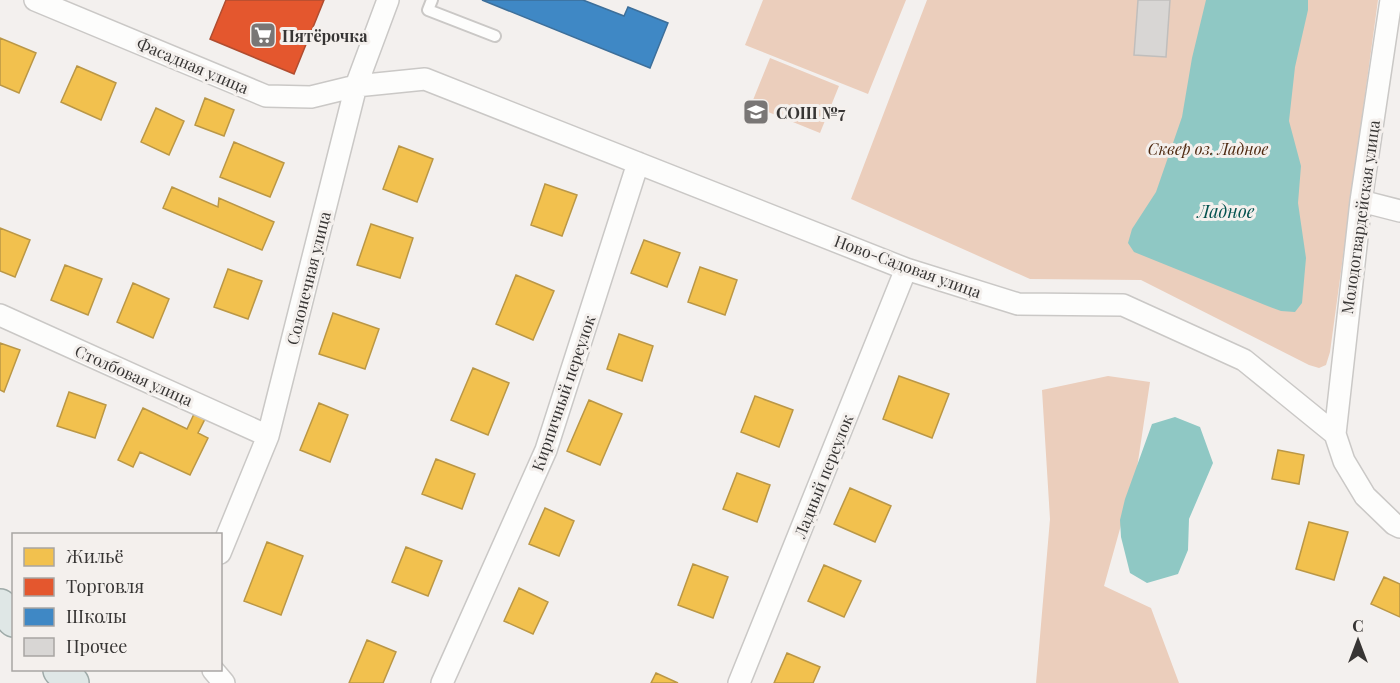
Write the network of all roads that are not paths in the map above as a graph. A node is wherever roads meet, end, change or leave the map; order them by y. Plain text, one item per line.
1 (35, 0) edge
2 (388, 0) edge
3 (432, 0) edge
4 (1391, 0) edge
5 (495, 36) dead end
6 (356, 86) junction
7 (638, 163) junction
8 (1361, 201) junction
9 (1400, 211) edge
10 (906, 268) junction
11 (0, 315) edge
12 (1335, 434) junction
13 (268, 436) junction
14 (1400, 527) edge
15 (222, 548) edge
16 (0, 606) edge
17 (12, 618) edge
18 (62, 671) edge
19 (215, 671) edge
20 (72, 683) edge
21 (224, 683) edge
22 (442, 683) edge
23 (739, 683) edge

1 - 6 street, Фасадная улица
2 - 6 street, Солонечная улица
3 - 5 lane
4 - 8 street, Молодогвардейская улица
6 - 7 street, Ново-Садовая улица
6 - 13 street, Солонечная улица
7 - 10 street, Ново-Садовая улица
7 - 22 street, Кирпичный переулок
8 - 9 street
8 - 12 street, Молодогвардейская улица
10 - 12 street, Ново-Садовая улица
10 - 23 street, Ладный переулок
11 - 13 street, Столбовая улица
12 - 14 street
13 - 15 street, Солонечная улица
16 - 17 main road
18 - 20 main road
19 - 21 street

